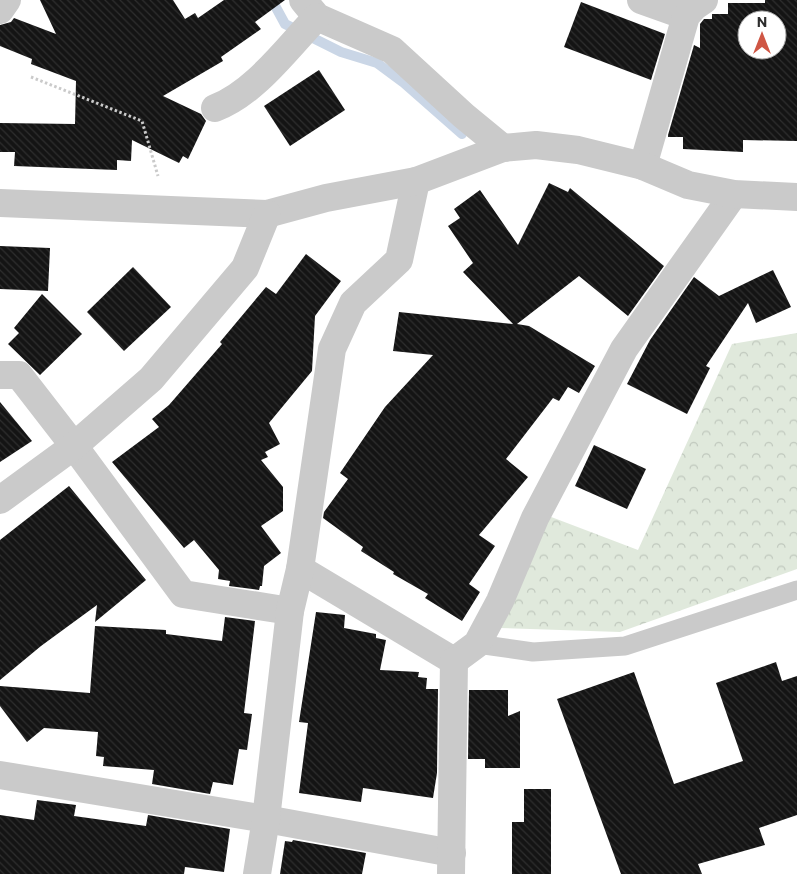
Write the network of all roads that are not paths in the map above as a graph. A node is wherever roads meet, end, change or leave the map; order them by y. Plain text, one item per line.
1 (7, 0) edge
2 (641, 0) edge
3 (695, 8) edge
4 (310, 9) edge
5 (0, 10) edge
6 (216, 108) dead end
7 (503, 148) junction
8 (643, 166) junction
9 (416, 181) junction
10 (734, 194) junction
11 (797, 198) edge
12 (0, 204) edge
13 (267, 214) junction
14 (0, 374) edge
15 (74, 446) junction
16 (0, 500) edge
17 (300, 569) junction
18 (797, 590) edge
19 (290, 611) junction
20 (477, 644) junction
21 (454, 661) junction
22 (0, 775) edge
23 (266, 819) junction
24 (452, 863) edge
25 (258, 874) edge

1 - 5 street
2 - 3 street
3 - 8 street
4 - 6 street
4 - 7 street
7 - 8 street
7 - 9 street
8 - 10 street
9 - 13 street
9 - 17 street
10 - 11 street
10 - 20 street
12 - 13 street
13 - 15 street
14 - 15 street
15 - 16 street
15 - 19 street
17 - 19 street
17 - 21 street
18 - 20 lane
19 - 23 street
20 - 21 street
21 - 24 street
22 - 23 street
23 - 24 street
23 - 25 street

